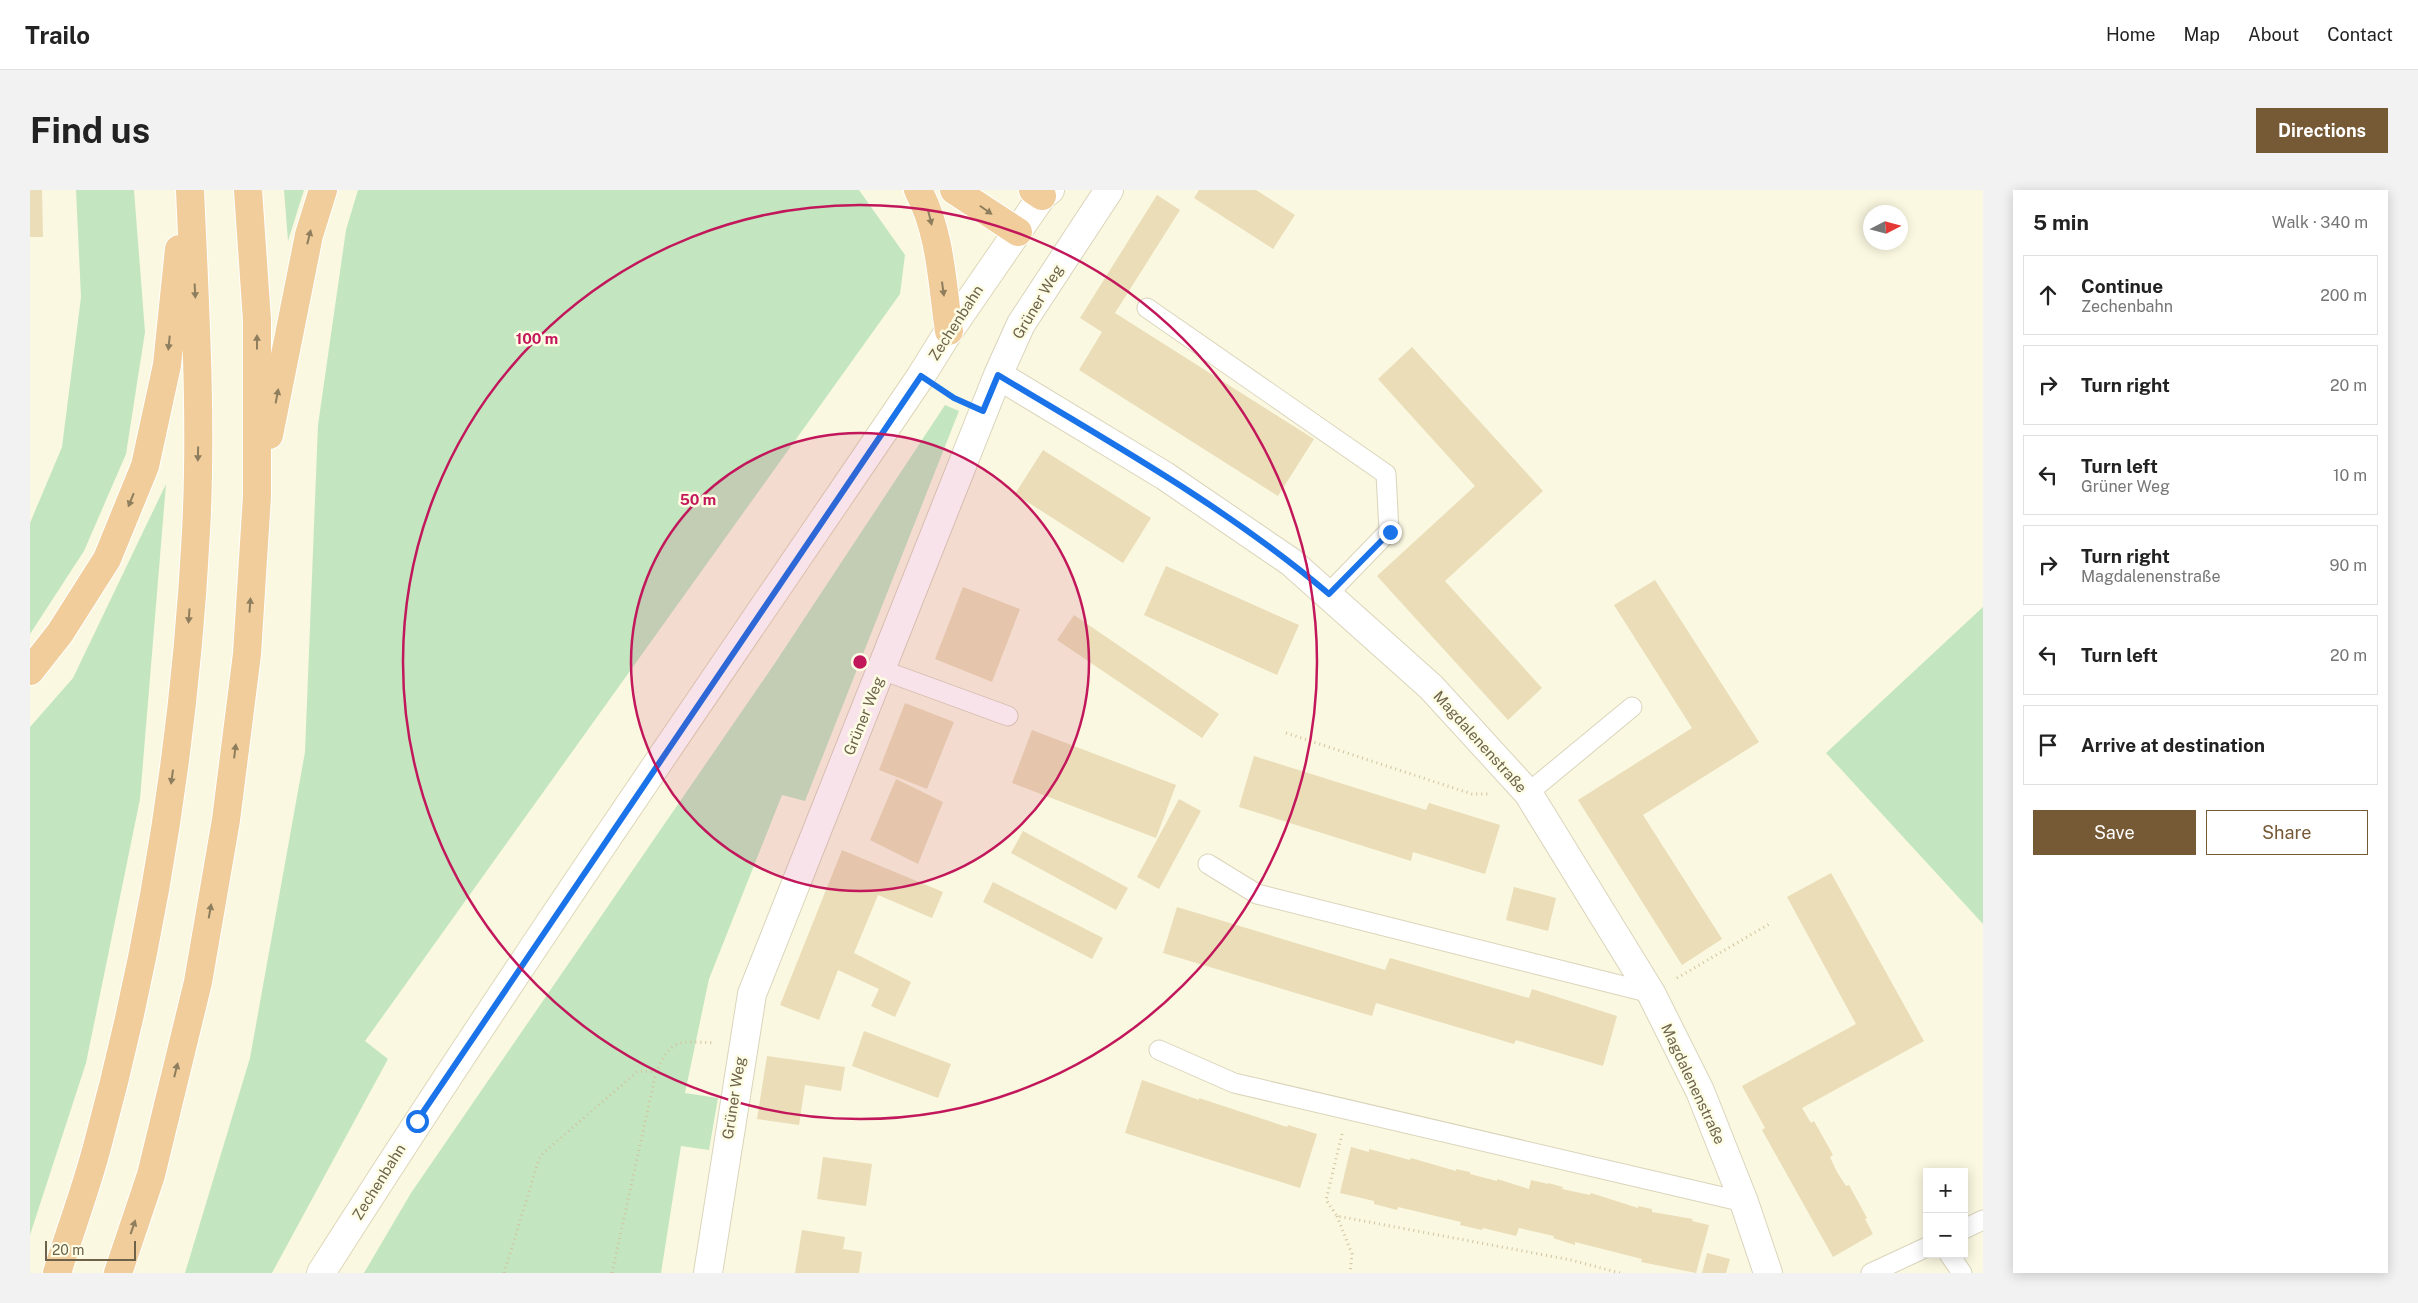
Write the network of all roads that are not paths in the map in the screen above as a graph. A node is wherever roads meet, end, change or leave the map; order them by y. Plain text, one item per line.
1 (185, 190) edge
2 (190, 190) edge
3 (248, 190) edge
4 (323, 190) edge
5 (918, 190) edge
6 (954, 190) edge
7 (1109, 190) edge
8 (1042, 192) edge
9 (1018, 232) junction
10 (1147, 308) dead end
11 (949, 331) junction
12 (998, 375) junction
13 (257, 496) junction
14 (1329, 594) junction
15 (882, 670) junction
16 (30, 671) edge
17 (1632, 707) dead end
18 (1008, 716) dead end
19 (1528, 794) junction
20 (1208, 864) dead end
21 (1651, 993) junction
22 (1160, 1050) dead end
23 (1744, 1202) junction
24 (1983, 1220) edge
25 (1968, 1227) edge
26 (1923, 1249) edge
27 (1952, 1258) edge
28 (57, 1273) edge
29 (118, 1273) edge
30 (321, 1273) edge
31 (708, 1273) edge
32 (1768, 1273) edge
33 (1871, 1273) edge
34 (1962, 1273) edge

1 -> 16 highway
2 -> 28 highway
13 -> 3 highway
13 -> 4 highway
5 -> 11 highway
6 -> 9 highway
7 - 12 street, Grüner Weg
8 - 9 street, Zechenbahn
9 - 11 street, Zechenbahn
10 - 14 lane
11 - 30 street, Zechenbahn
12 - 14 street, Magdalenenstraße
12 - 15 street, Grüner Weg
29 -> 13 highway
14 - 19 street, Magdalenenstraße
15 - 18 lane
15 - 31 street, Grüner Weg
17 - 19 lane
19 - 21 street, Magdalenenstraße
20 - 21 lane
21 - 23 street, Magdalenenstraße
22 - 23 lane
23 - 32 street, Magdalenenstraße
24 - 25 lane
26 - 33 lane
27 - 34 lane

